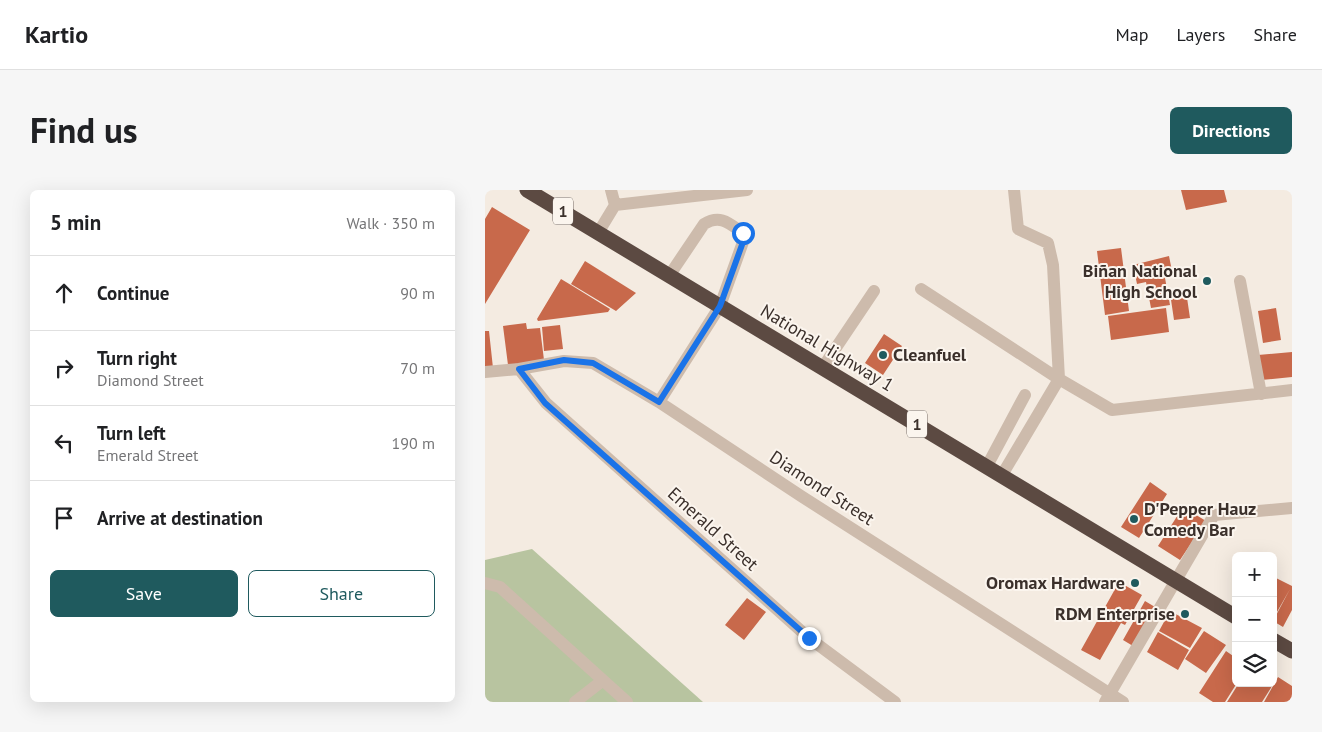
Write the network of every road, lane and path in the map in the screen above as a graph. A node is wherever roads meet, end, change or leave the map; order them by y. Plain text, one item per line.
1 (527, 190) edge
2 (611, 190) edge
3 (747, 190) edge
4 (1014, 190) edge
5 (615, 205) junction
6 (598, 233) junction
7 (669, 276) junction
8 (1240, 281) dead end
9 (921, 289) dead end
10 (874, 291) dead end
11 (720, 306) junction
12 (823, 367) junction
13 (519, 369) junction
14 (485, 372) edge
15 (1059, 379) junction
16 (1292, 390) edge
17 (1261, 394) junction
18 (1025, 395) dead end
19 (659, 402) junction
20 (987, 466) junction
21 (1003, 476) junction
22 (1292, 508) edge
23 (1175, 580) junction
24 (485, 583) edge
25 (1232, 615) edge
26 (1276, 642) edge
27 (1292, 651) edge
28 (603, 681) junction
29 (1108, 698) edge
30 (575, 702) edge
31 (627, 702) edge
32 (895, 702) edge
33 (1123, 702) edge

1 - 6 highway, National Highway 1 / 1
2 - 5 street
3 - 5 street
4 - 15 street
5 - 6 street
6 - 7 highway, National Highway 1 / 1
7 - 11 highway, National Highway 1 / 1
7 - 11 street
8 - 17 street
9 - 15 street
10 - 12 street
11 - 12 highway, National Highway 1 / 1
11 - 19 street
12 - 20 highway, National Highway 1 / 1
13 - 14 street, Diamond Street
13 - 19 street, Diamond Street
13 - 32 street, Emerald Street
15 - 17 street
15 - 21 street
16 - 17 street
18 - 20 street
19 - 29 street, Diamond Street
20 - 21 highway, National Highway 1 / 1
21 - 23 highway, National Highway 1 / 1
22 - 23 street
23 - 25 highway, National Highway 1 / 1
23 - 29 street
24 - 28 street
26 - 27 highway
28 - 30 street
28 - 31 street
29 - 33 street, Diamond Street

